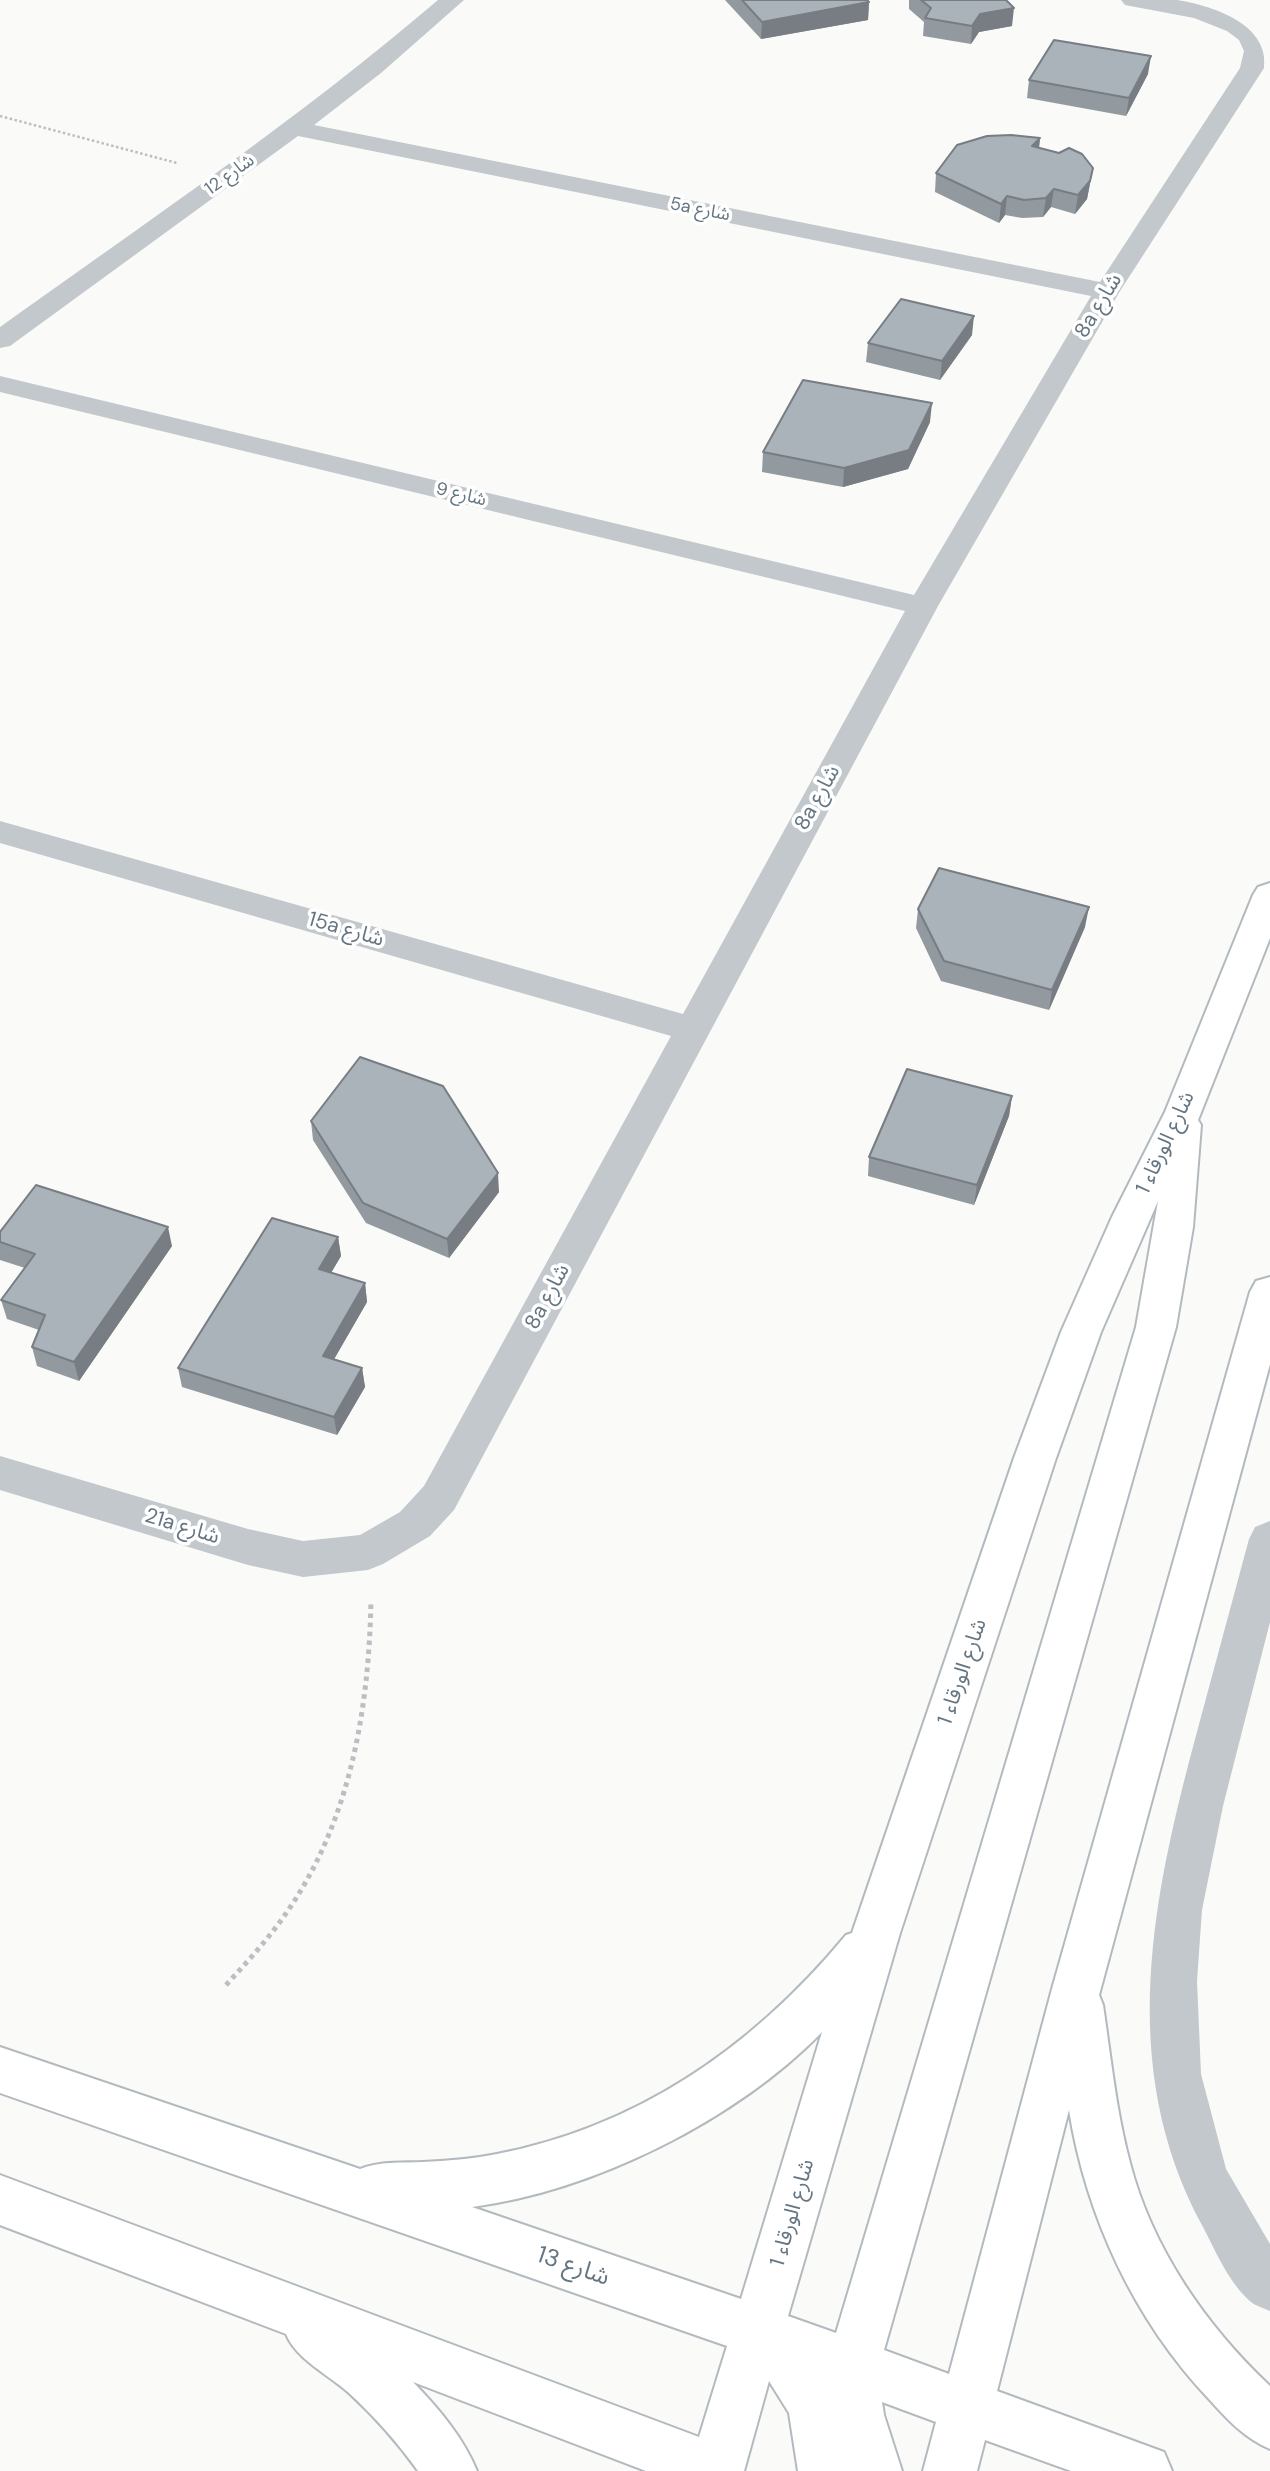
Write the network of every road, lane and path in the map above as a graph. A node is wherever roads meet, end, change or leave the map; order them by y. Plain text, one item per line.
1 (452, 0) edge
2 (1133, 0) edge
3 (0, 116) edge
4 (294, 128) junction
5 (228, 177) junction
6 (1107, 291) junction
7 (0, 340) edge
8 (0, 384) edge
9 (923, 606) junction
10 (0, 832) edge
11 (1270, 895) edge
12 (691, 1028) junction
13 (1183, 1112) junction
14 (1270, 1292) edge
15 (0, 1473) edge
16 (1270, 1539) edge
17 (368, 1552) junction
18 (876, 1934) junction
19 (226, 1985) dead end
20 (1076, 1989) junction
21 (0, 2070) edge
22 (349, 2190) junction
23 (0, 2200) edge
24 (1270, 2285) edge
25 (271, 2302) junction
26 (758, 2331) junction
27 (853, 2366) junction
28 (966, 2406) junction
29 (1270, 2423) edge
30 (450, 2471) edge
31 (716, 2471) edge
32 (825, 2471) edge
33 (875, 2471) edge
34 (950, 2471) edge
35 (1145, 2471) edge

1 - 4 street, شارع 12
2 - 6 street, 8a شارع
3 - 5 path
4 - 5 street, شارع 12
4 - 6 street, 5a شارع
5 - 7 street, شارع 12
6 - 9 street, 8a شارع
8 - 9 street, شارع 9
9 - 12 street, 8a شارع
10 - 12 street, 15a شارع
11 - 13 main road, شارع الورقاء 1
12 - 17 street, 8a شارع
13 - 18 main road, شارع الورقاء 1
13 - 27 main road
14 - 20 main road
15 - 17 street, 21a شارع
16 - 24 street
17 - 19 path
18 - 22 main road
18 - 26 main road, شارع الورقاء 1
20 - 28 main road
20 - 29 main road
21 - 22 main road, شارع 13
22 - 26 main road, شارع 13
23 - 25 main road
25 - 30 main road
25 - 31 main road
26 - 27 main road, شارع 13
26 - 31 main road, شارع الورقاء 1
26 - 32 main road
27 - 28 main road, شارع 13
27 - 33 main road
28 - 34 main road
28 - 35 main road, شارع 13

